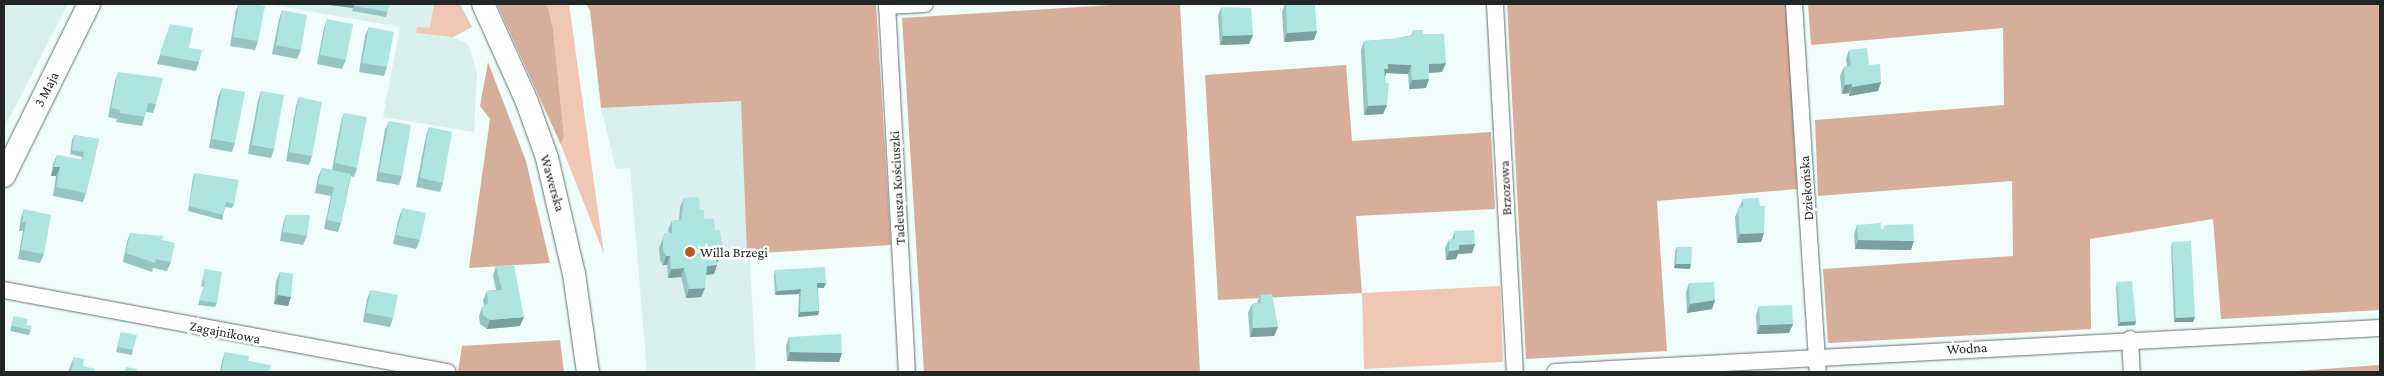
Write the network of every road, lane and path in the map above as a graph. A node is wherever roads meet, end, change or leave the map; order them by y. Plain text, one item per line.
1 (89, 4) edge
2 (483, 4) edge
3 (925, 4) edge
4 (1495, 4) edge
5 (1794, 4) edge
6 (887, 5) edge
7 (4, 176) edge
8 (4, 290) edge
9 (2380, 328) edge
10 (2130, 339) junction
11 (1817, 364) edge
12 (447, 372) edge
13 (588, 372) edge
14 (907, 372) edge
15 (1515, 372) edge
16 (1555, 372) edge
17 (2132, 372) edge

1 - 7 main road, 3 Maja
2 - 13 main road, Wawerska
3 - 6 street
4 - 15 street, Brzozowa
5 - 11 street, Dziekońska
6 - 14 street, Tadeusza Kościuszki
8 - 12 street, Zagajnikowa
9 - 10 street, Wodna
10 - 11 street, Wodna
10 - 17 street
11 - 16 street, Wodna

